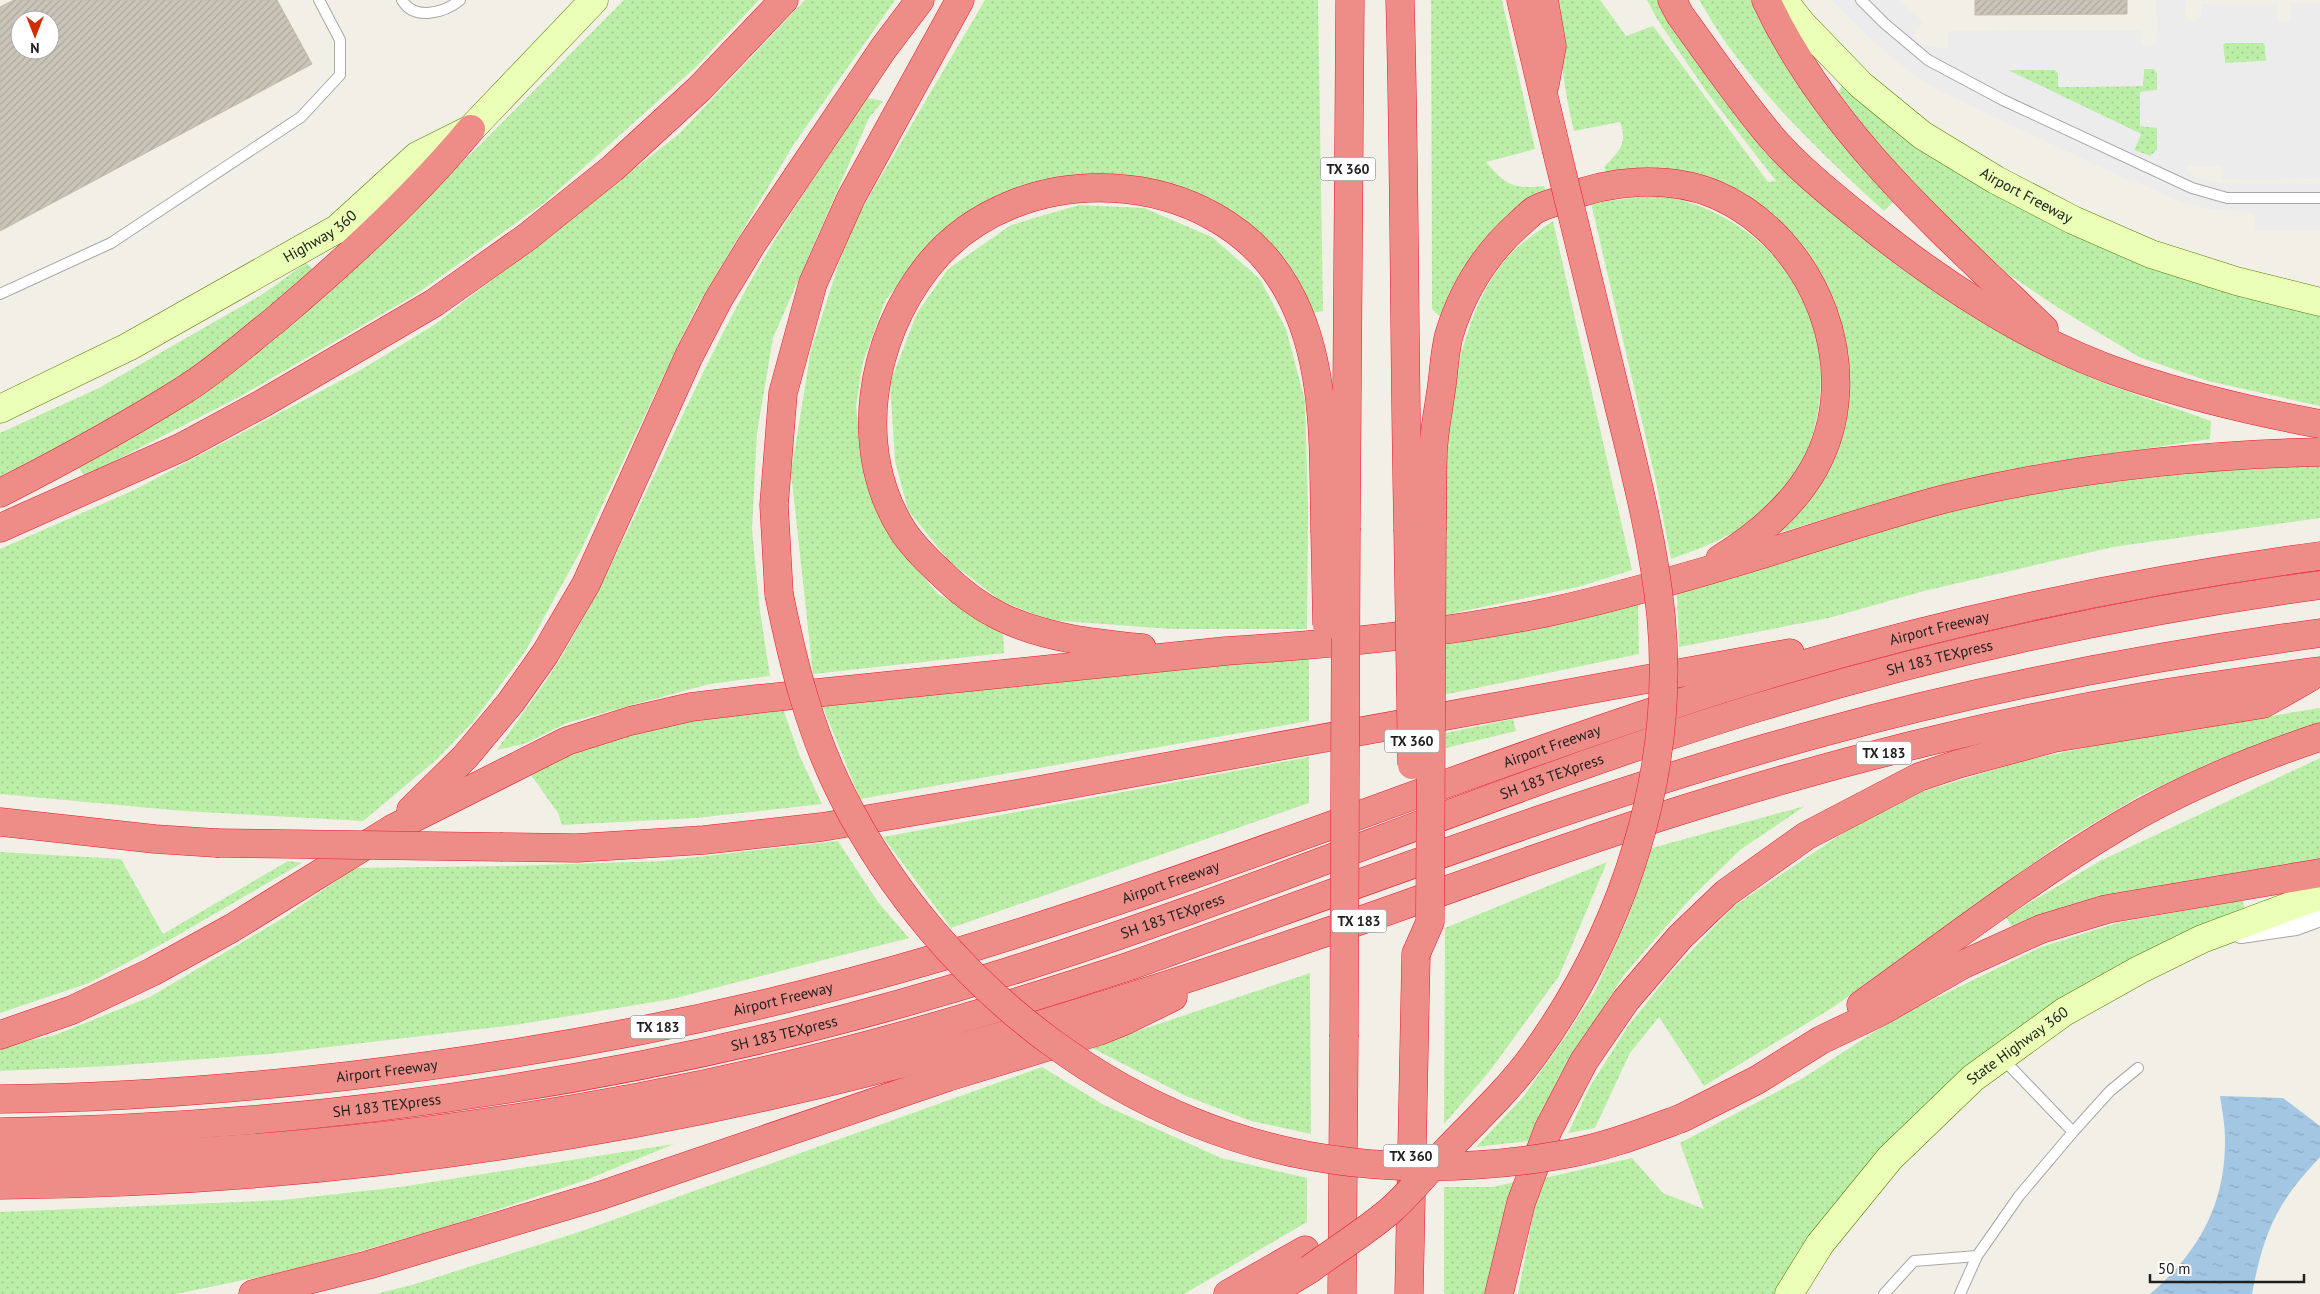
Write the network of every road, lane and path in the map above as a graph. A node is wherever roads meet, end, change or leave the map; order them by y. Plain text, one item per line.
1 (320, 0) edge
2 (402, 0) edge
3 (460, 0) edge
4 (594, 0) edge
5 (784, 0) edge
6 (920, 0) edge
7 (960, 0) edge
8 (1350, 0) edge
9 (1400, 0) edge
10 (1521, 0) edge
11 (1544, 0) edge
12 (1672, 0) edge
13 (1766, 0) edge
14 (1783, 0) edge
15 (1860, 0) edge
16 (1543, 92) junction
17 (471, 129) junction
18 (2320, 198) edge
19 (0, 294) edge
20 (2320, 302) edge
21 (2066, 350) junction
22 (0, 409) edge
23 (2320, 424) edge
24 (2320, 452) edge
25 (0, 493) edge
26 (0, 528) edge
27 (1420, 528) junction
28 (1335, 529) junction
29 (2320, 556) edge
30 (1691, 575) junction
31 (2320, 585) edge
32 (1937, 628) junction
33 (2320, 633) edge
34 (1226, 651) junction
35 (2320, 671) edge
36 (2320, 737) edge
37 (0, 822) edge
38 (392, 829) junction
39 (155, 839) junction
40 (0, 840) edge
41 (2320, 873) edge
42 (2320, 895) edge
43 (2320, 916) edge
44 (2202, 939) junction
45 (1256, 956) junction
46 (0, 1035) edge
47 (1821, 1040) junction
48 (2001, 1058) junction
49 (2138, 1068) dead end
50 (0, 1098) edge
51 (0, 1132) edge
52 (2074, 1132) junction
53 (0, 1158) edge
54 (1418, 1181) junction
55 (0, 1185) edge
56 (1977, 1256) junction
57 (252, 1294) edge
58 (1228, 1294) edge
59 (1269, 1294) edge
60 (1342, 1294) edge
61 (1409, 1294) edge
62 (1499, 1294) edge
63 (1789, 1294) edge
64 (1884, 1294) edge
65 (1960, 1294) edge

1 - 19 lane
2 - 3 lane
4 - 17 main road, Highway 360
5 - 26 highway
6 - 38 highway
7 - 47 highway, bridge
8 - 28 highway, TX 360
9 - 27 highway, TX 360
10 - 16 highway
11 - 16 highway
12 - 21 highway
13 - 21 highway
14 - 20 main road, Airport Freeway
15 - 18 lane
16 - 54 highway, bridge
17 - 22 main road, Highway 360
17 - 25 highway
21 - 23 highway
24 - 30 highway
27 - 30 highway
27 - 61 highway, TX 360, bridge
28 - 34 highway
28 - 60 highway, TX 360, bridge
29 - 32 highway, Airport Freeway / TX 183
30 - 34 highway
31 - 51 highway, SH 183 TEXpress
32 - 39 highway, bridge
32 - 50 highway, Airport Freeway / TX 183
33 - 53 highway, SH 183 TEXpress / TX 183
34 - 38 highway
35 - 45 highway, TX 183
35 - 62 highway
36 - 47 highway
37 - 39 highway
38 - 46 highway
39 - 40 highway
41 - 47 highway
42 - 44 main road, State Highway 360
43 - 44 street
44 - 48 main road, State Highway 360
45 - 55 highway, TX 183
45 - 57 highway
48 - 52 lane
48 - 63 main road, State Highway 360
49 - 52 lane
52 - 56 lane
54 - 58 highway
54 - 59 highway, bridge
56 - 64 lane
56 - 65 lane

